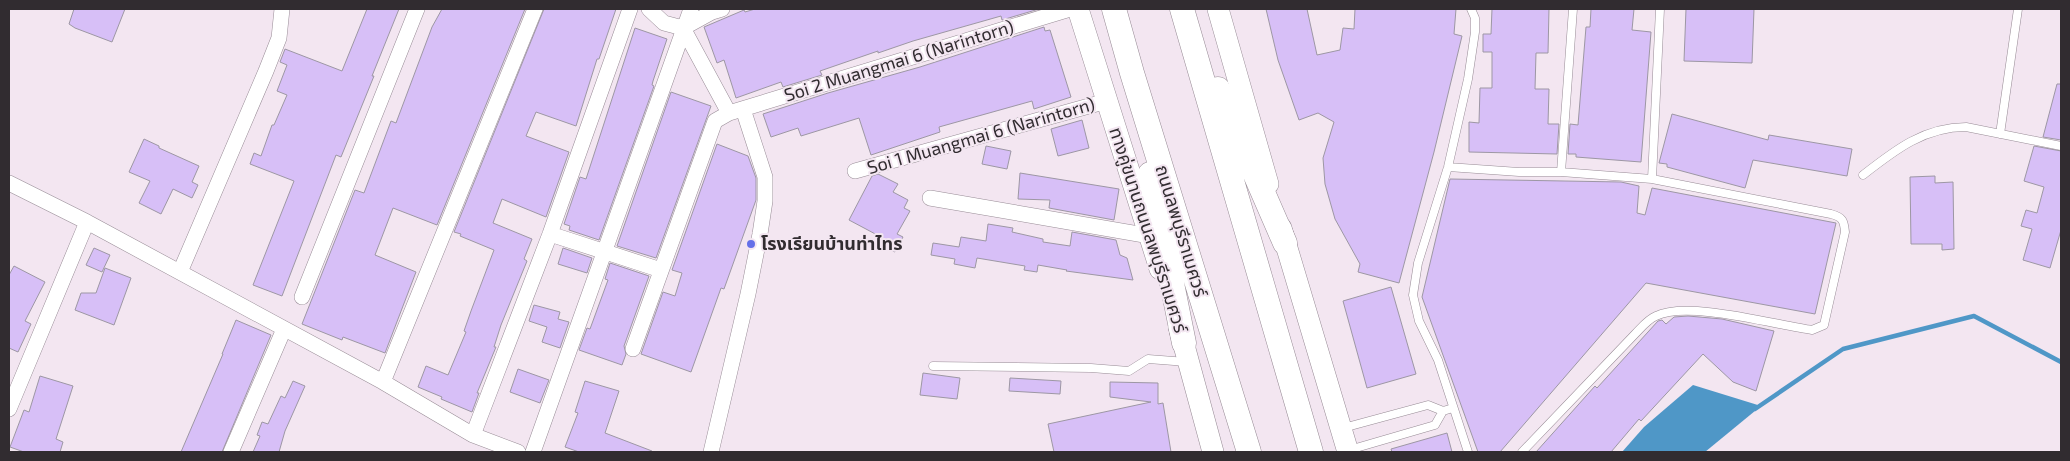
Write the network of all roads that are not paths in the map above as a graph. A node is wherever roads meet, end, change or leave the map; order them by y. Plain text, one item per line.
1 (282, 9) edge
2 (417, 9) edge
3 (534, 9) edge
4 (630, 9) edge
5 (649, 9) edge
6 (691, 9) edge
7 (722, 9) edge
8 (1070, 9) edge
9 (1078, 9) edge
10 (1114, 9) edge
11 (1184, 9) edge
12 (1218, 9) edge
13 (1471, 9) edge
14 (1573, 9) edge
15 (1660, 9) edge
16 (2018, 9) edge
17 (683, 28) junction
18 (1132, 73) junction
19 (1107, 101) junction
20 (736, 111) junction
21 (2000, 134) junction
22 (2061, 146) edge
23 (1448, 167) junction
24 (855, 171) dead end
25 (1561, 172) junction
26 (1863, 175) dead end
27 (1652, 179) junction
28 (9, 183) edge
29 (930, 198) dead end
30 (87, 222) junction
31 (550, 234) junction
32 (1150, 236) junction
33 (1285, 243) junction
34 (604, 251) junction
35 (661, 270) junction
36 (180, 272) junction
37 (302, 297) dead end
38 (284, 329) junction
39 (633, 349) dead end
40 (1186, 353) junction
41 (933, 366) dead end
42 (383, 382) junction
43 (1453, 408) junction
44 (9, 409) edge
45 (1444, 411) junction
46 (1341, 429) junction
47 (473, 435) junction
48 (1348, 451) edge
49 (231, 452) edge
50 (518, 452) edge
51 (533, 452) edge
52 (711, 452) edge
53 (1213, 452) edge
54 (1249, 452) edge
55 (1311, 452) edge
56 (1468, 452) edge
57 (1522, 452) edge

1 - 36 street
2 - 37 street
3 - 42 street
4 - 31 street
5 - 17 street
6 - 17 street
7 - 17 street
8 - 20 street, Soi 2 Muangmai 6 (Narintorn)
9 - 19 main road, ทางคู่ขนานถนนลพบุรีราเมศวร์
10 - 18 main road, ถนนลพบุรีราเมศวร์
11 - 33 main road
11 - 55 main road
12 - 33 main road
13 - 23 lane
14 - 25 lane
15 - 27 lane
16 - 21 lane
17 - 20 street
17 - 34 street
18 - 40 main road
18 - 54 main road, ถนนลพบุรีราเมศวร์
19 - 24 street, Soi 1 Muangmai 6 (Narintorn)
19 - 32 main road, ทางคู่ขนานถนนลพบุรีราเมศวร์
20 - 35 street, Soi 2 Muangmai 6 (Narintorn)
20 - 52 street
21 - 22 lane
21 - 26 lane
23 - 25 lane
23 - 43 lane
25 - 27 lane
27 - 57 lane
28 - 30 street
29 - 32 street
30 - 36 street
30 - 44 street
31 - 34 street
31 - 47 street
32 - 40 main road, ทางคู่ขนานถนนลพบุรีราเมศวร์
33 - 46 main road
34 - 35 street
34 - 51 street
35 - 39 street, Soi 2 Muangmai 6 (Narintorn)
36 - 38 street
38 - 42 street
38 - 49 street
40 - 41 lane
40 - 53 main road, ทางคู่ขนานถนนลพบุรีราเมศวร์
42 - 47 street
43 - 45 lane
43 - 56 lane
45 - 46 lane
45 - 48 lane
46 - 48 main road
47 - 50 street

